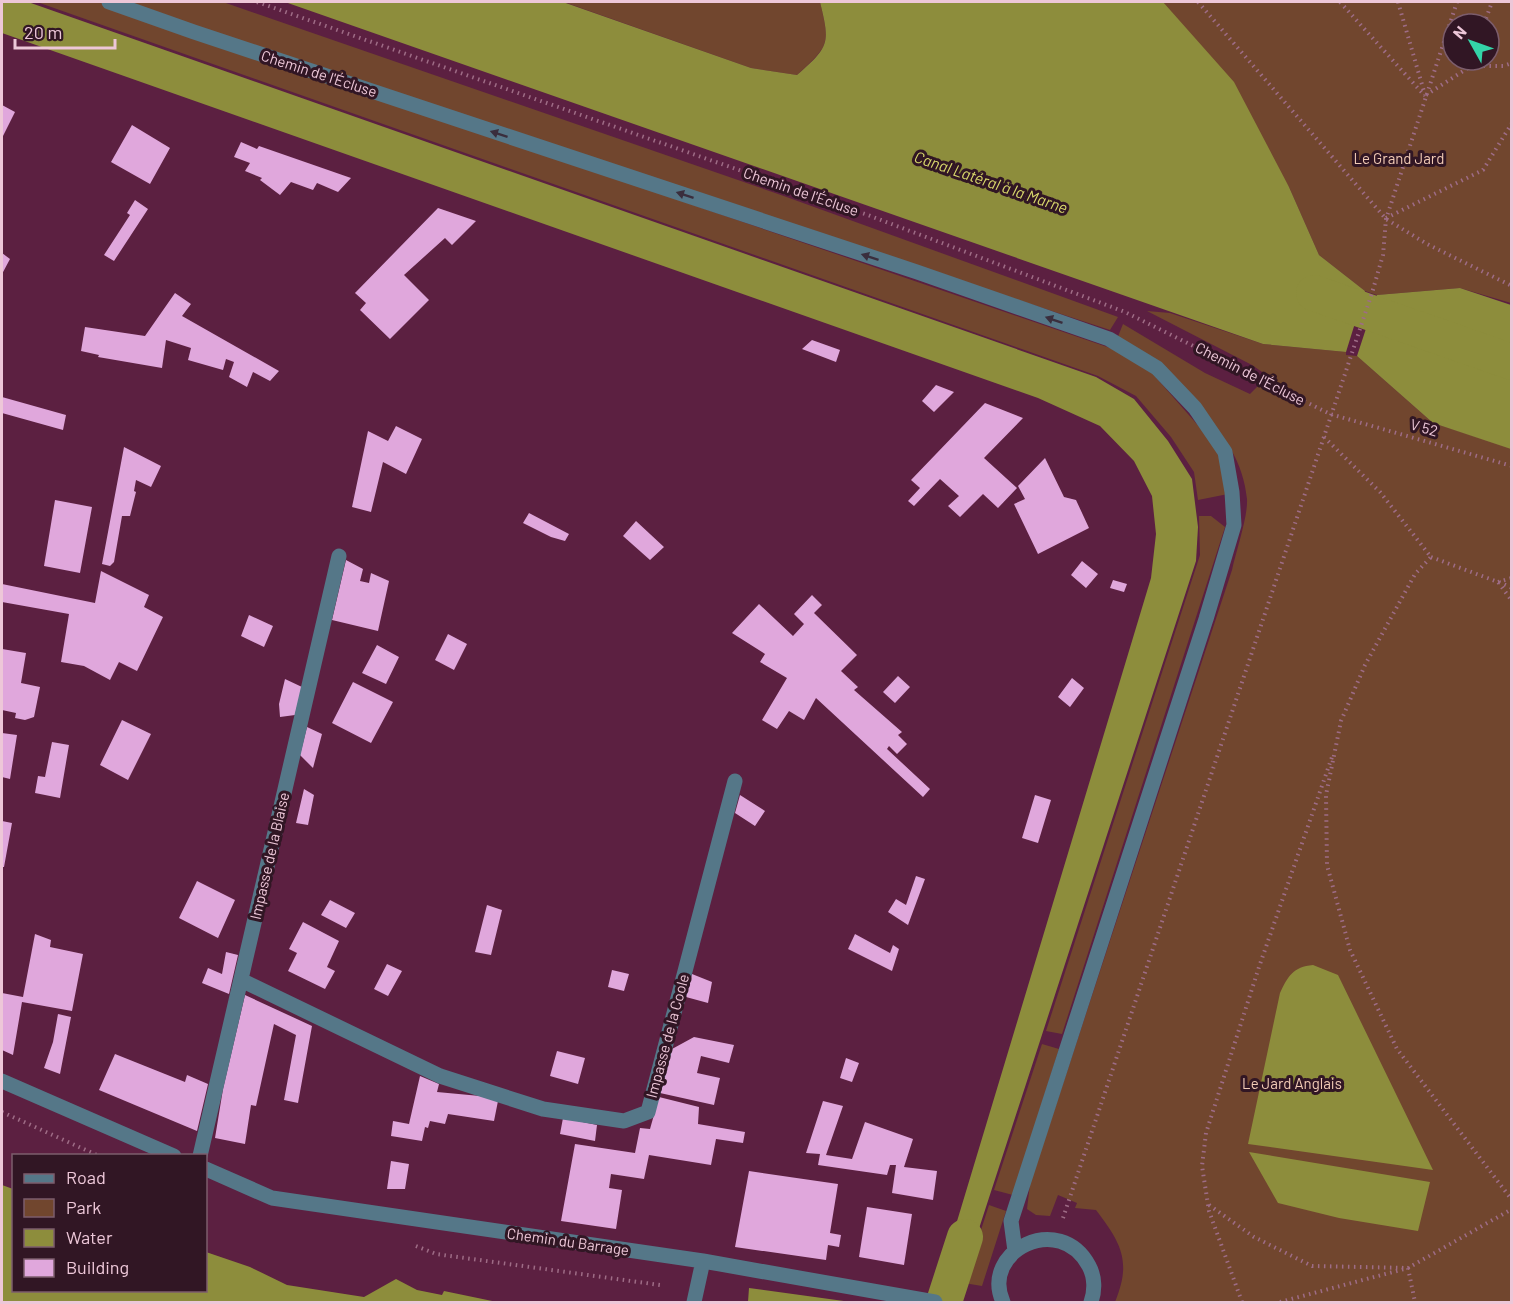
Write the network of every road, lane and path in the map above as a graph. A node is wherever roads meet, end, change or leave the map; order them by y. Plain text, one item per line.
1 (109, 2) edge
2 (257, 2) edge
3 (1198, 2) edge
4 (1340, 2) edge
5 (1398, 2) edge
6 (1457, 2) edge
7 (1462, 72) edge
8 (1425, 96) junction
9 (1512, 123) edge
10 (1386, 219) junction
11 (1512, 286) edge
12 (1330, 414) junction
13 (1324, 437) junction
14 (1512, 465) edge
15 (339, 556) dead end
16 (1431, 557) junction
17 (1512, 578) edge
18 (1498, 582) junction
19 (1512, 588) edge
20 (1512, 601) edge
21 (1337, 741) junction
22 (735, 782) dead end
23 (241, 980) junction
24 (2, 1081) edge
25 (2, 1112) edge
26 (97, 1154) edge
27 (172, 1154) edge
28 (200, 1154) edge
29 (207, 1169) edge
30 (1512, 1200) edge
31 (1208, 1204) junction
32 (1512, 1209) edge
33 (1057, 1239) junction
34 (1015, 1251) junction
35 (703, 1261) junction
36 (1408, 1268) junction
37 (999, 1301) edge
38 (694, 1302) edge
39 (935, 1302) edge
40 (1091, 1302) edge
41 (1242, 1302) edge
42 (1280, 1302) edge
43 (1415, 1302) edge

34 -> 1 street, Chemin de l'Écluse
2 - 12 path, Chemin de l'Écluse
3 - 10 path
4 - 8 path
5 - 8 path
6 - 8 path
7 - 8 path
8 - 10 path
9 - 10 path
10 - 11 path
10 - 12 path
12 - 13 path
12 - 14 path, V 52
13 - 16 path
13 - 33 path
15 - 23 street, Impasse de la Blaise
16 - 18 path
16 - 21 path
17 - 18 path
18 - 19 path
18 - 20 path
21 - 30 path
21 - 31 path
22 - 23 street, Impasse de la Coole
23 - 28 street, Impasse de la Blaise
24 - 27 street
25 - 26 path
29 - 35 street, Chemin du Barrage
31 - 36 path
31 - 41 path
32 - 36 path
33 - 34 street
33 - 40 street
34 - 37 street
35 - 38 street
35 - 39 street, Chemin du Barrage
36 - 42 path
36 - 43 path

